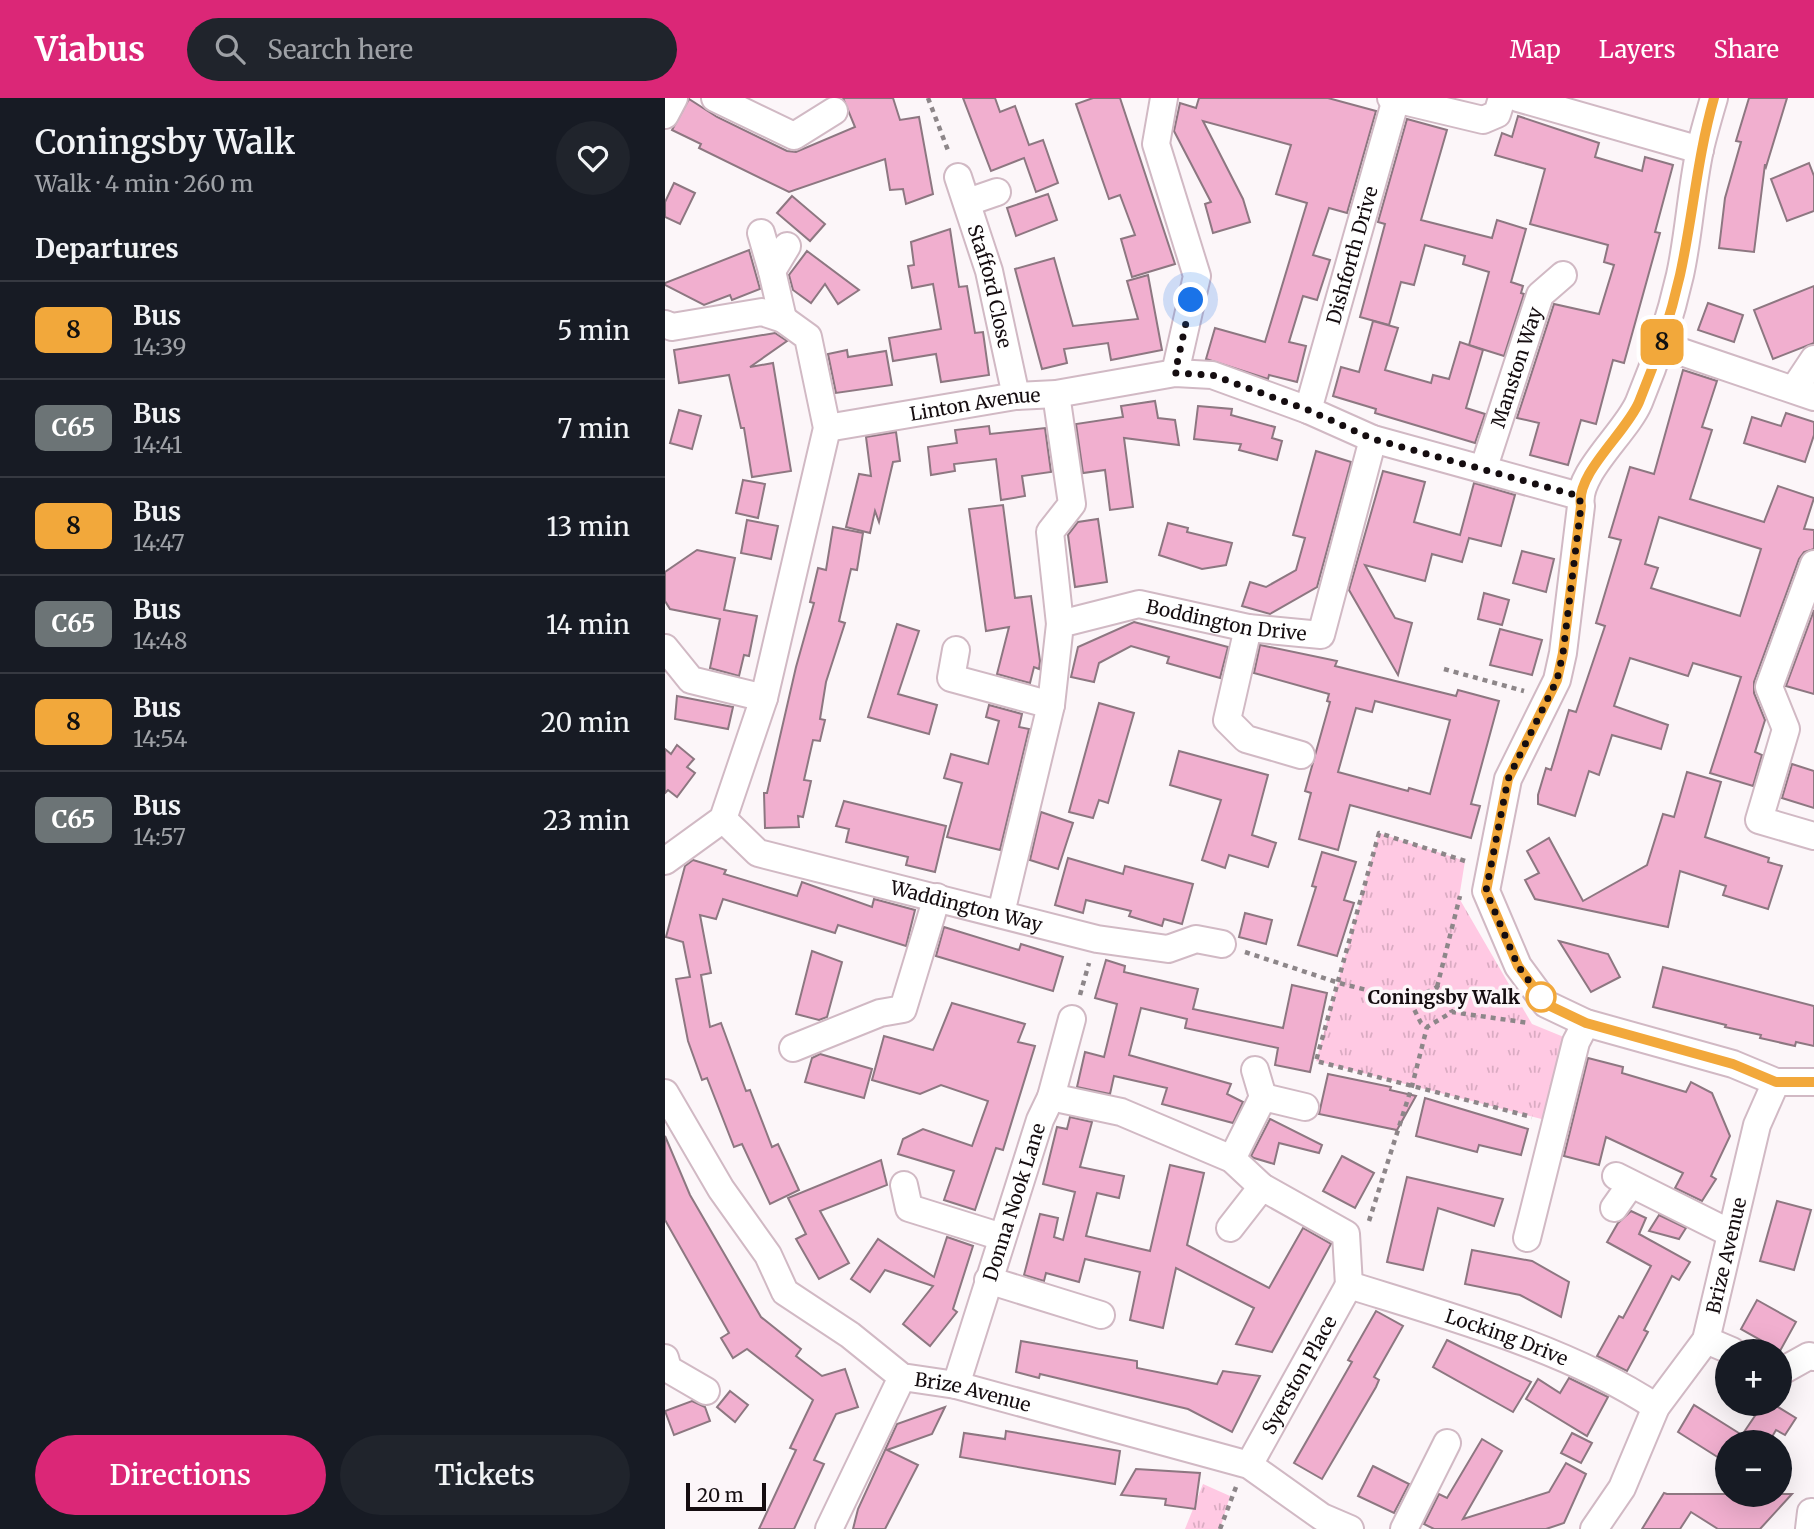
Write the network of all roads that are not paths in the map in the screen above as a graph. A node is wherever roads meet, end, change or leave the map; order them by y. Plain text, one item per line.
1 (674, 98) edge
2 (715, 98) edge
3 (1164, 98) edge
4 (1502, 98) edge
5 (1518, 98) edge
6 (1714, 98) edge
7 (1393, 99) edge
8 (834, 111) dead end
9 (665, 115) edge
10 (1700, 150) junction
11 (958, 177) road end
12 (997, 192) dead end
13 (968, 202) junction
14 (761, 233) dead end
15 (787, 246) dead end
16 (772, 271) junction
17 (1563, 275) dead end
18 (783, 319) junction
19 (665, 324) edge
20 (1661, 345) junction
21 (1814, 359) edge
22 (1175, 373) junction
23 (1804, 393) edge
24 (1056, 394) junction
25 (1017, 396) junction
26 (1308, 410) junction
27 (827, 428) junction
28 (1373, 439) junction
29 (1484, 467) junction
30 (1579, 496) junction
31 (1814, 564) edge
32 (1060, 624) junction
33 (1248, 628) junction
34 (665, 648) edge
35 (956, 650) dead end
36 (764, 698) junction
37 (1051, 705) junction
38 (1301, 755) dead end
39 (723, 819) junction
40 (1814, 836) edge
41 (665, 861) edge
42 (937, 897) junction
43 (1001, 913) junction
44 (1222, 944) road end
45 (1072, 1019) road end
46 (1586, 1023) junction
47 (793, 1048) dead end
48 (1255, 1070) dead end
49 (1776, 1082) junction
50 (1814, 1082) edge
51 (665, 1093) edge
52 (1051, 1097) junction
53 (1263, 1097) junction
54 (1305, 1107) dead end
55 (1232, 1159) junction
56 (1262, 1187) junction
57 (903, 1205) dead end
58 (1614, 1208) dead end
59 (1230, 1228) dead end
60 (1730, 1233) junction
61 (1002, 1237) junction
62 (1527, 1238) dead end
63 (988, 1280) junction
64 (1349, 1285) junction
65 (1085, 1305) dead end
66 (1706, 1340) junction
67 (1715, 1344) edge
68 (1814, 1356) edge
69 (1792, 1365) edge
70 (666, 1366) edge
71 (902, 1377) junction
72 (956, 1385) junction
73 (706, 1391) dead end
74 (1655, 1407) junction
75 (1447, 1443) dead end
76 (1249, 1465) junction
77 (828, 1529) edge
78 (1350, 1529) edge
79 (1404, 1529) edge
80 (1594, 1529) edge

1 - 9 street
2 - 8 street
3 - 22 street
4 - 7 street
5 - 10 street
6 - 10 street
7 - 26 street, Dishforth Drive
10 - 20 street
11 - 13 street, Stafford Close
12 - 13 street
13 - 25 street, Stafford Close
14 - 16 street
15 - 16 street
16 - 18 street
17 - 29 street, Manston Way
18 - 19 street
18 - 27 street
20 - 23 street
20 - 30 street
21 - 23 street
22 - 24 street, Linton Avenue
22 - 26 street, Linton Avenue
24 - 25 street, Linton Avenue
24 - 32 street
25 - 27 street, Linton Avenue
26 - 28 street, Linton Avenue
27 - 36 street
28 - 29 street, Linton Avenue
28 - 33 street, Boddington Drive
29 - 30 street, Linton Avenue
30 - 46 street
31 - 40 street
32 - 33 street, Boddington Drive
32 - 37 street
33 - 38 street
34 - 36 street
35 - 37 street
36 - 39 street
37 - 43 street
39 - 41 street
39 - 42 street, Waddington Way
42 - 43 street, Waddington Way
42 - 47 street
43 - 44 street, Waddington Way
45 - 52 street, Donna Nook Lane
46 - 49 street
46 - 62 street
48 - 53 street
49 - 50 street
49 - 60 street, Brize Avenue
51 - 71 street, Brize Avenue
52 - 55 street
52 - 61 street, Donna Nook Lane
53 - 54 street
53 - 55 street
55 - 56 street
56 - 59 street
56 - 64 street
57 - 61 street
58 - 60 street
60 - 66 street, Brize Avenue
61 - 63 street, Donna Nook Lane
63 - 65 street
63 - 72 street, Donna Nook Lane
64 - 74 street, Locking Drive
64 - 76 street, Syerston Place
66 - 67 street
66 - 74 street, Brize Avenue
68 - 69 street
70 - 73 street
71 - 72 street, Brize Avenue
71 - 77 street
72 - 76 street, Brize Avenue
74 - 80 street, Brize Avenue
75 - 79 street
76 - 78 street, Brize Avenue

